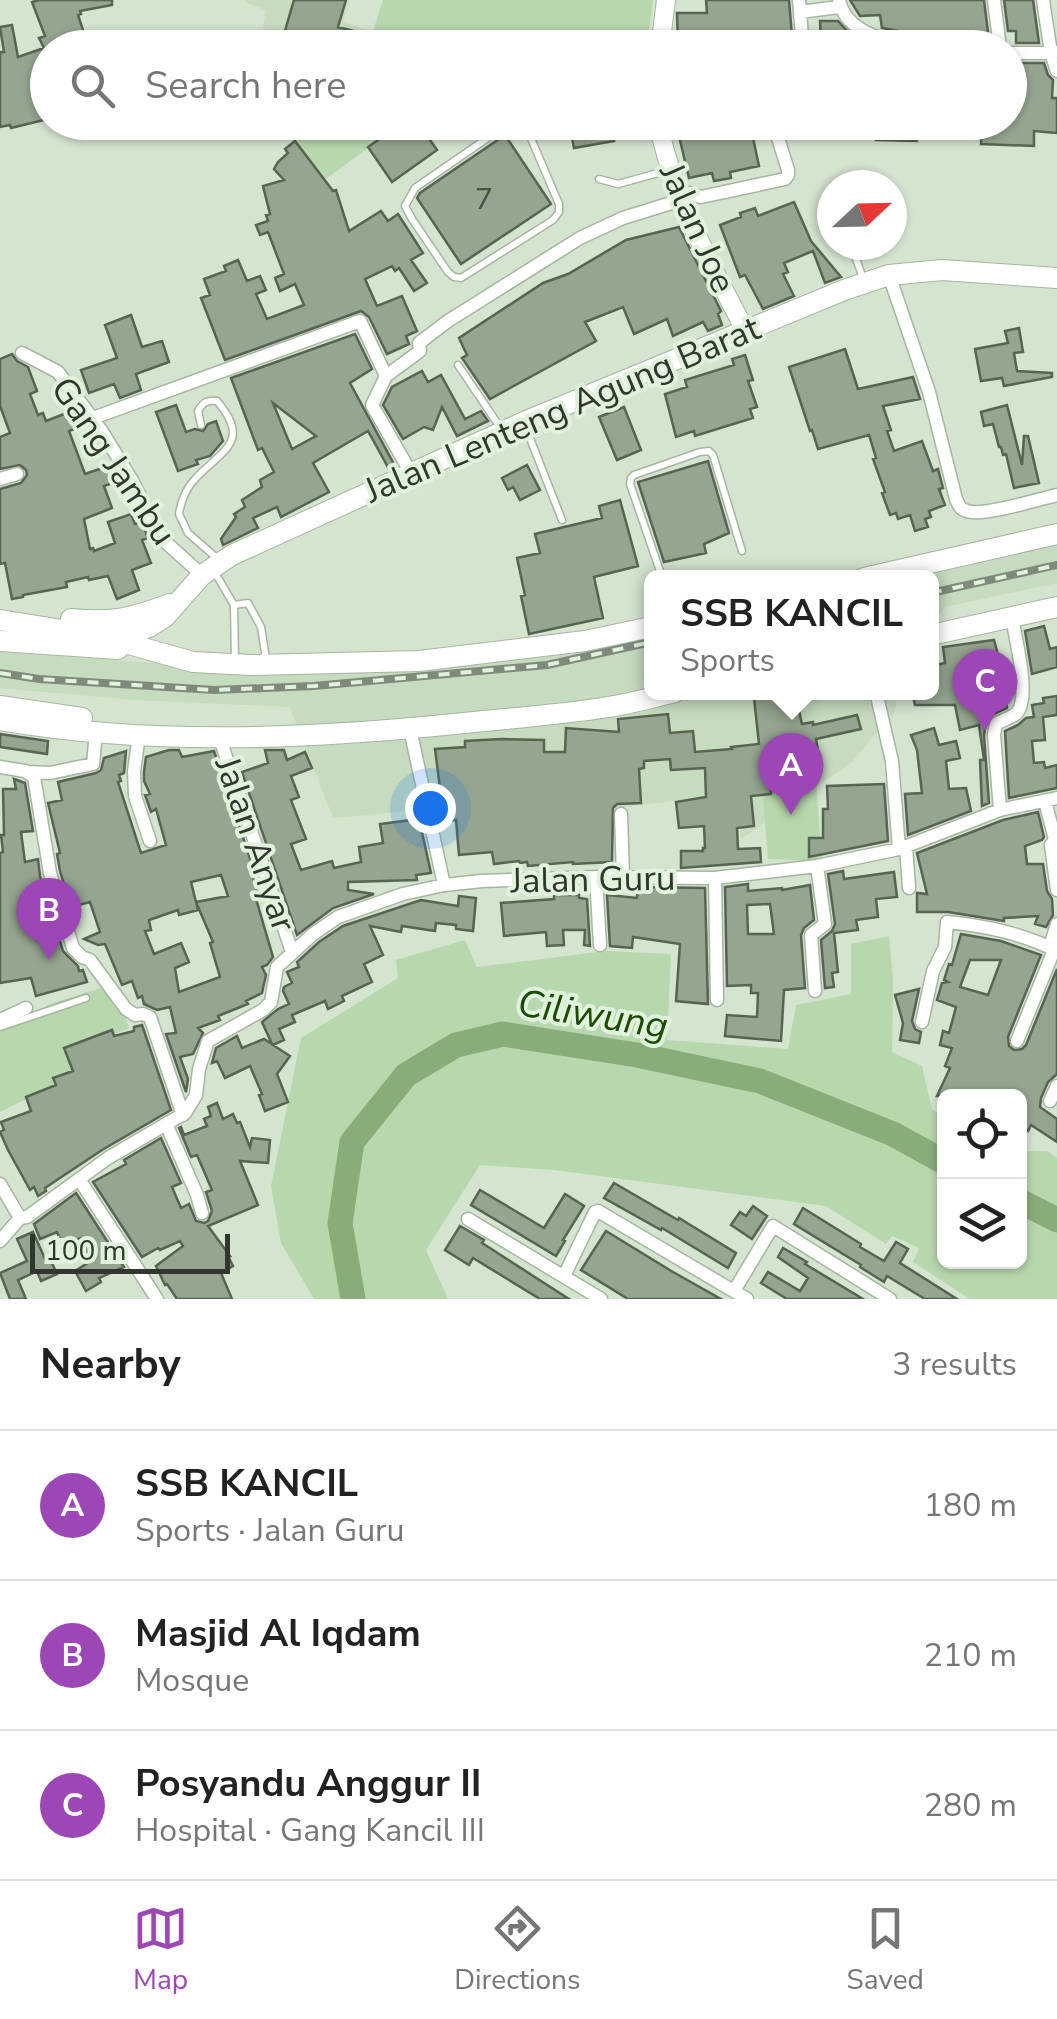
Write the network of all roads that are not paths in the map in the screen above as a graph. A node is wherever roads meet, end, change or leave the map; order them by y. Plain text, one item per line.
1 (666, 0) edge
2 (994, 0) edge
3 (1043, 0) edge
4 (839, 3) edge
5 (799, 6) edge
6 (662, 30) edge
7 (862, 30) edge
8 (998, 30) edge
9 (1027, 53) edge
10 (1054, 53) edge
11 (1057, 70) edge
12 (485, 140) edge
13 (532, 140) edge
14 (662, 140) edge
15 (779, 140) edge
16 (670, 170) junction
17 (598, 178) dead end
18 (682, 202) junction
19 (857, 260) edge
20 (889, 275) junction
21 (1057, 278) edge
22 (865, 282) junction
23 (745, 330) junction
24 (22, 353) dead end
25 (458, 364) dead end
26 (385, 378) junction
27 (93, 418) junction
28 (524, 422) junction
29 (201, 424) dead end
30 (503, 431) junction
31 (411, 473) junction
32 (17, 474) dead end
33 (0, 479) edge
34 (1057, 495) edge
35 (562, 520) dead end
36 (1057, 534) edge
37 (742, 550) dead end
38 (208, 565) junction
39 (660, 570) edge
40 (899, 570) edge
41 (179, 600) junction
42 (234, 605) junction
43 (1057, 607) edge
44 (1, 614) edge
45 (1012, 617) junction
46 (644, 628) edge
47 (939, 633) edge
48 (100, 636) junction
49 (0, 641) edge
50 (141, 648) junction
51 (236, 664) junction
52 (266, 664) junction
53 (644, 699) edge
54 (878, 700) edge
55 (0, 706) edge
56 (0, 720) edge
57 (134, 729) junction
58 (410, 729) junction
59 (96, 732) junction
60 (216, 736) junction
61 (0, 767) edge
62 (27, 772) junction
63 (1051, 800) edge
64 (1000, 810) junction
65 (621, 814) dead end
66 (150, 841) dead end
67 (903, 847) junction
68 (816, 866) junction
69 (596, 877) junction
70 (624, 878) junction
71 (715, 878) junction
72 (444, 885) junction
73 (909, 888) dead end
74 (1057, 890) edge
75 (1057, 924) edge
76 (600, 945) dead end
77 (1054, 949) edge
78 (292, 952) junction
79 (815, 991) dead end
80 (86, 998) dead end
81 (718, 1000) dead end
82 (26, 1008) dead end
83 (922, 1022) dead end
84 (0, 1024) edge
85 (1017, 1041) dead end
86 (1057, 1086) edge
87 (1050, 1101) dead end
88 (183, 1115) junction
89 (167, 1126) junction
90 (79, 1179) junction
91 (0, 1184) edge
92 (202, 1213) dead end
93 (20, 1218) junction
94 (468, 1219) dead end
95 (0, 1242) edge
96 (564, 1276) junction
97 (741, 1295) edge
98 (157, 1299) edge
99 (601, 1299) edge
100 (890, 1299) edge

1 - 6 street
2 - 8 street
3 - 10 street
4 - 5 street
4 - 7 street
9 - 10 street
10 - 11 street
12 - 13 lane
14 - 16 street, Jalan Joe
15 - 18 street
16 - 17 lane
16 - 18 street, Jalan Joe
18 - 23 street, Jalan Joe
18 - 26 street
19 - 22 lane
20 - 21 main road, Jalan Lenteng Agung Barat
20 - 22 main road, Jalan Lenteng Agung Barat
20 - 34 street
22 - 23 main road, Jalan Lenteng Agung Barat
23 - 28 main road, Jalan Lenteng Agung Barat
24 - 27 street, Gang Jambu
25 - 30 lane
26 - 27 street
26 - 31 street
27 - 38 street, Gang Jambu
28 - 30 main road, Jalan Lenteng Agung Barat
28 - 35 lane
29 - 38 lane
30 - 31 main road, Jalan Lenteng Agung Barat
31 - 38 main road, Jalan Lenteng Agung Barat
32 - 33 street
36 - 40 main road
37 - 39 lane
38 - 41 main road, Jalan Lenteng Agung Barat
38 - 42 lane
41 - 44 main road
41 - 48 main road, Jalan Lenteng Agung Barat
42 - 51 lane
42 - 52 lane
43 - 45 main road
44 - 48 main road
45 - 47 main road
45 - 64 street
46 - 52 main road
48 - 50 main road
49 - 50 main road
50 - 51 main road
51 - 52 main road
53 - 58 main road
54 - 67 street
55 - 57 main road
56 - 59 main road
57 - 59 main road
57 - 60 main road
57 - 66 street
58 - 60 main road
58 - 72 street
59 - 62 street
60 - 78 street, Jalan Anyar
61 - 62 street
62 - 88 street
63 - 64 street, Jalan Guru
63 - 74 street
64 - 67 street, Jalan Guru
65 - 70 street
67 - 68 street, Jalan Guru
67 - 73 street
68 - 71 street, Jalan Guru
68 - 79 street
69 - 70 street, Jalan Guru
69 - 72 street, Jalan Guru
69 - 76 street
70 - 71 street, Jalan Guru
71 - 81 street
72 - 78 street, Jalan Guru
75 - 77 street
77 - 83 street
77 - 85 street
78 - 88 street
80 - 84 lane
82 - 84 street
86 - 87 street
88 - 89 street
89 - 90 street
89 - 92 street
90 - 93 street
90 - 98 street
91 - 93 street
93 - 95 street
94 - 96 street
96 - 97 street
96 - 99 street
97 - 100 street

